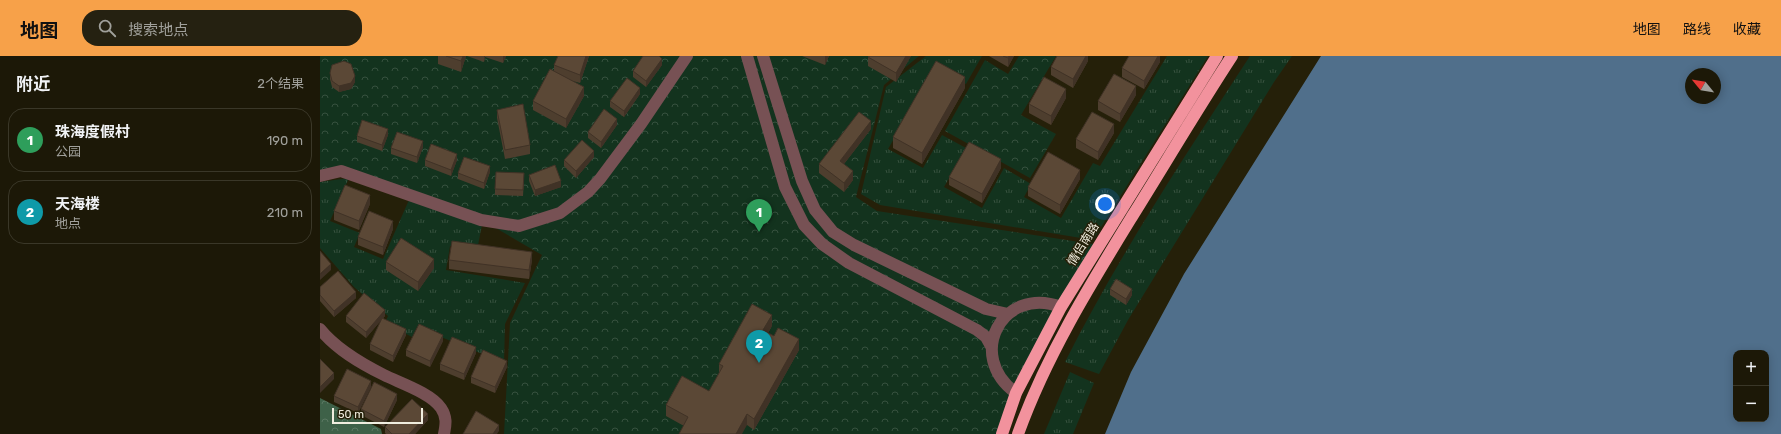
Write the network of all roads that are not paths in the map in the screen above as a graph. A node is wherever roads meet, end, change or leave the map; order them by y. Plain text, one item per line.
1 (687, 56) edge
2 (747, 56) edge
3 (764, 56) edge
4 (1217, 56) edge
5 (1232, 56) edge
6 (320, 176) edge
7 (1061, 307) junction
8 (1008, 314) junction
9 (320, 329) edge
10 (991, 346) junction
11 (1016, 393) junction
12 (444, 434) edge
13 (1002, 434) edge
14 (1018, 434) edge

1 - 6 street
2 - 10 street
3 - 8 street
4 - 7 highway, 情侣南路
5 - 14 highway
7 - 8 street
7 - 11 highway, 情侣南路
8 - 10 street
9 - 12 street
10 - 11 street
11 - 13 highway, 情侣南路

